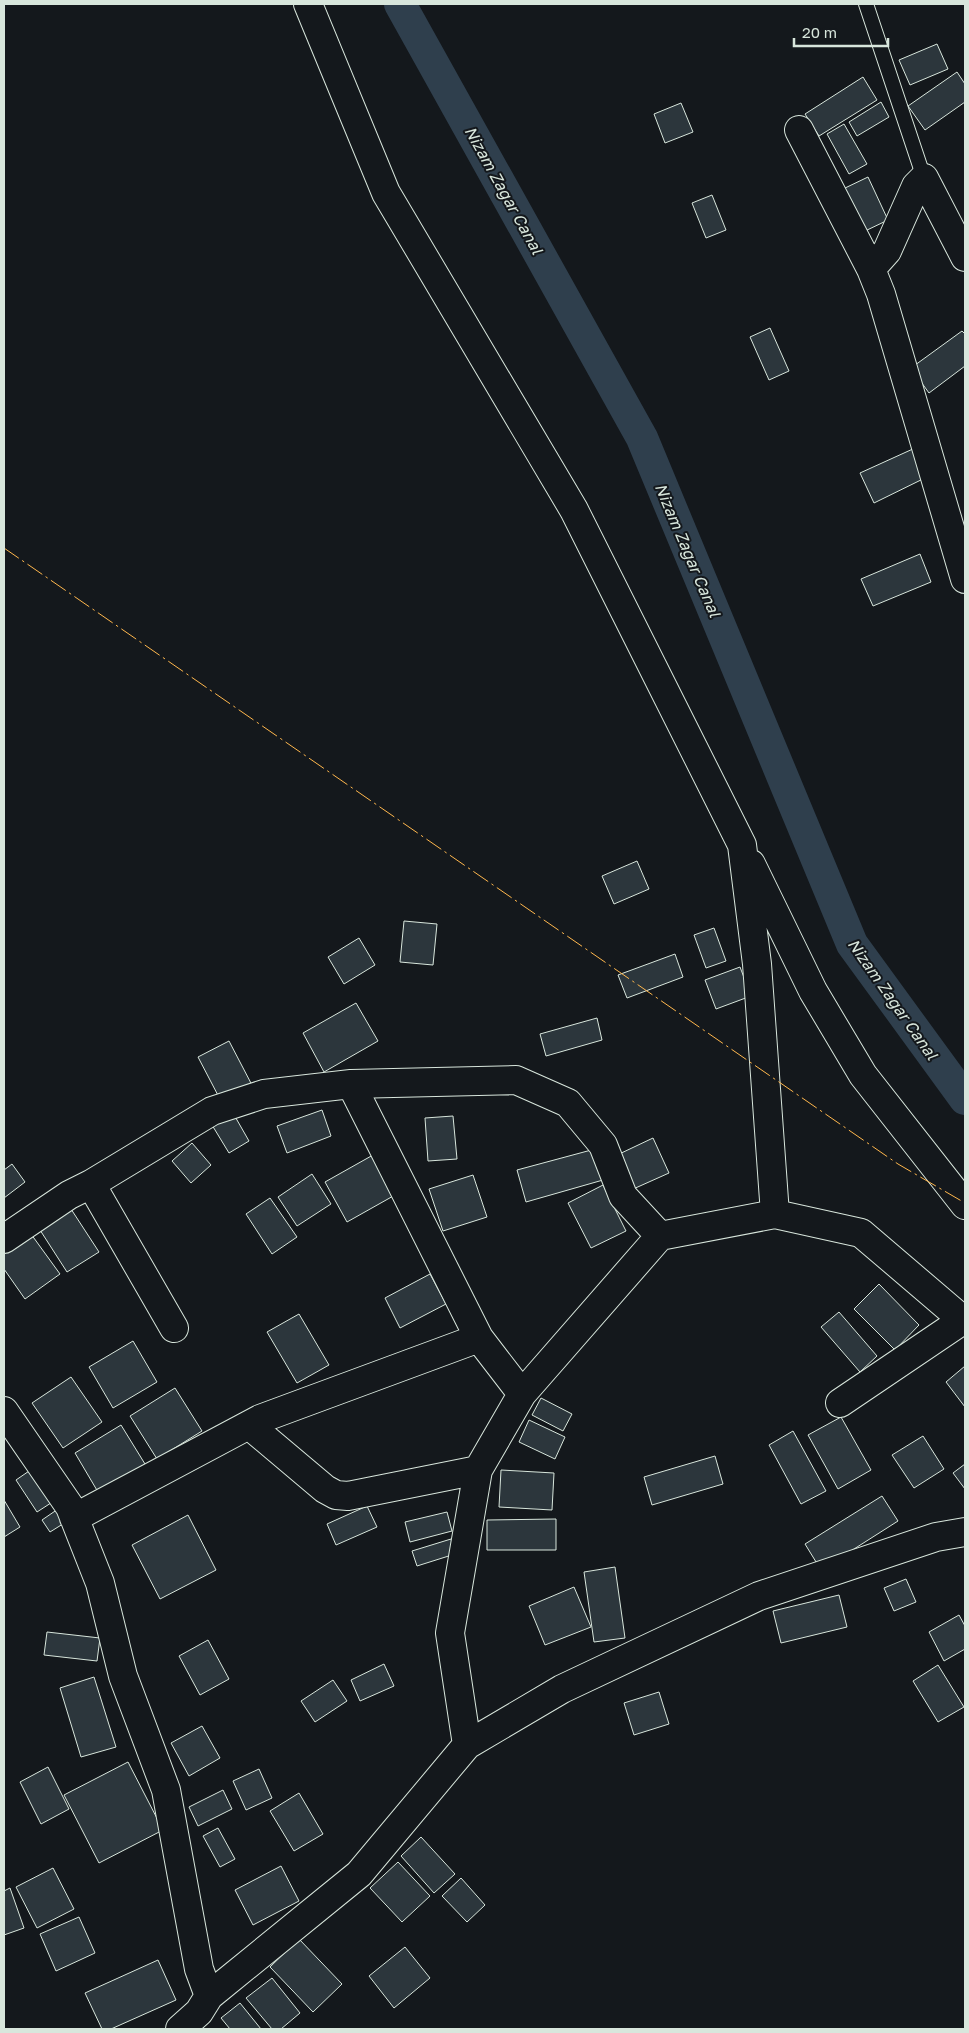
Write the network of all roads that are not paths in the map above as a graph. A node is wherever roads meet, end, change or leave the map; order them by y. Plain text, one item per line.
1 (308, 4) edge
2 (866, 4) edge
3 (799, 130) dead end
4 (924, 178) junction
5 (965, 257) edge
6 (870, 268) junction
7 (958, 527) edge
8 (965, 579) edge
9 (742, 845) junction
10 (351, 1084) junction
11 (91, 1184) junction
12 (965, 1205) edge
13 (776, 1214) junction
14 (660, 1236) junction
15 (4, 1239) edge
16 (964, 1320) edge
17 (174, 1328) dead end
18 (479, 1338) junction
19 (522, 1394) junction
20 (840, 1402) dead end
21 (4, 1411) edge
22 (249, 1425) junction
23 (478, 1470) junction
24 (74, 1518) junction
25 (965, 1532) edge
26 (467, 1745) junction
27 (199, 2017) edge

1 - 9 street
2 - 4 lane
3 - 6 street
4 - 5 street
4 - 6 street
6 - 7 street
7 - 8 street
9 - 12 street
9 - 13 street
10 - 11 street
10 - 14 street
10 - 18 street
11 - 15 street
11 - 17 street
13 - 14 street
13 - 16 street
14 - 19 street
16 - 20 street
18 - 19 street
18 - 22 street
19 - 23 street
21 - 24 street
22 - 23 street
22 - 24 street
23 - 26 street
24 - 27 street
25 - 26 street
26 - 27 street

